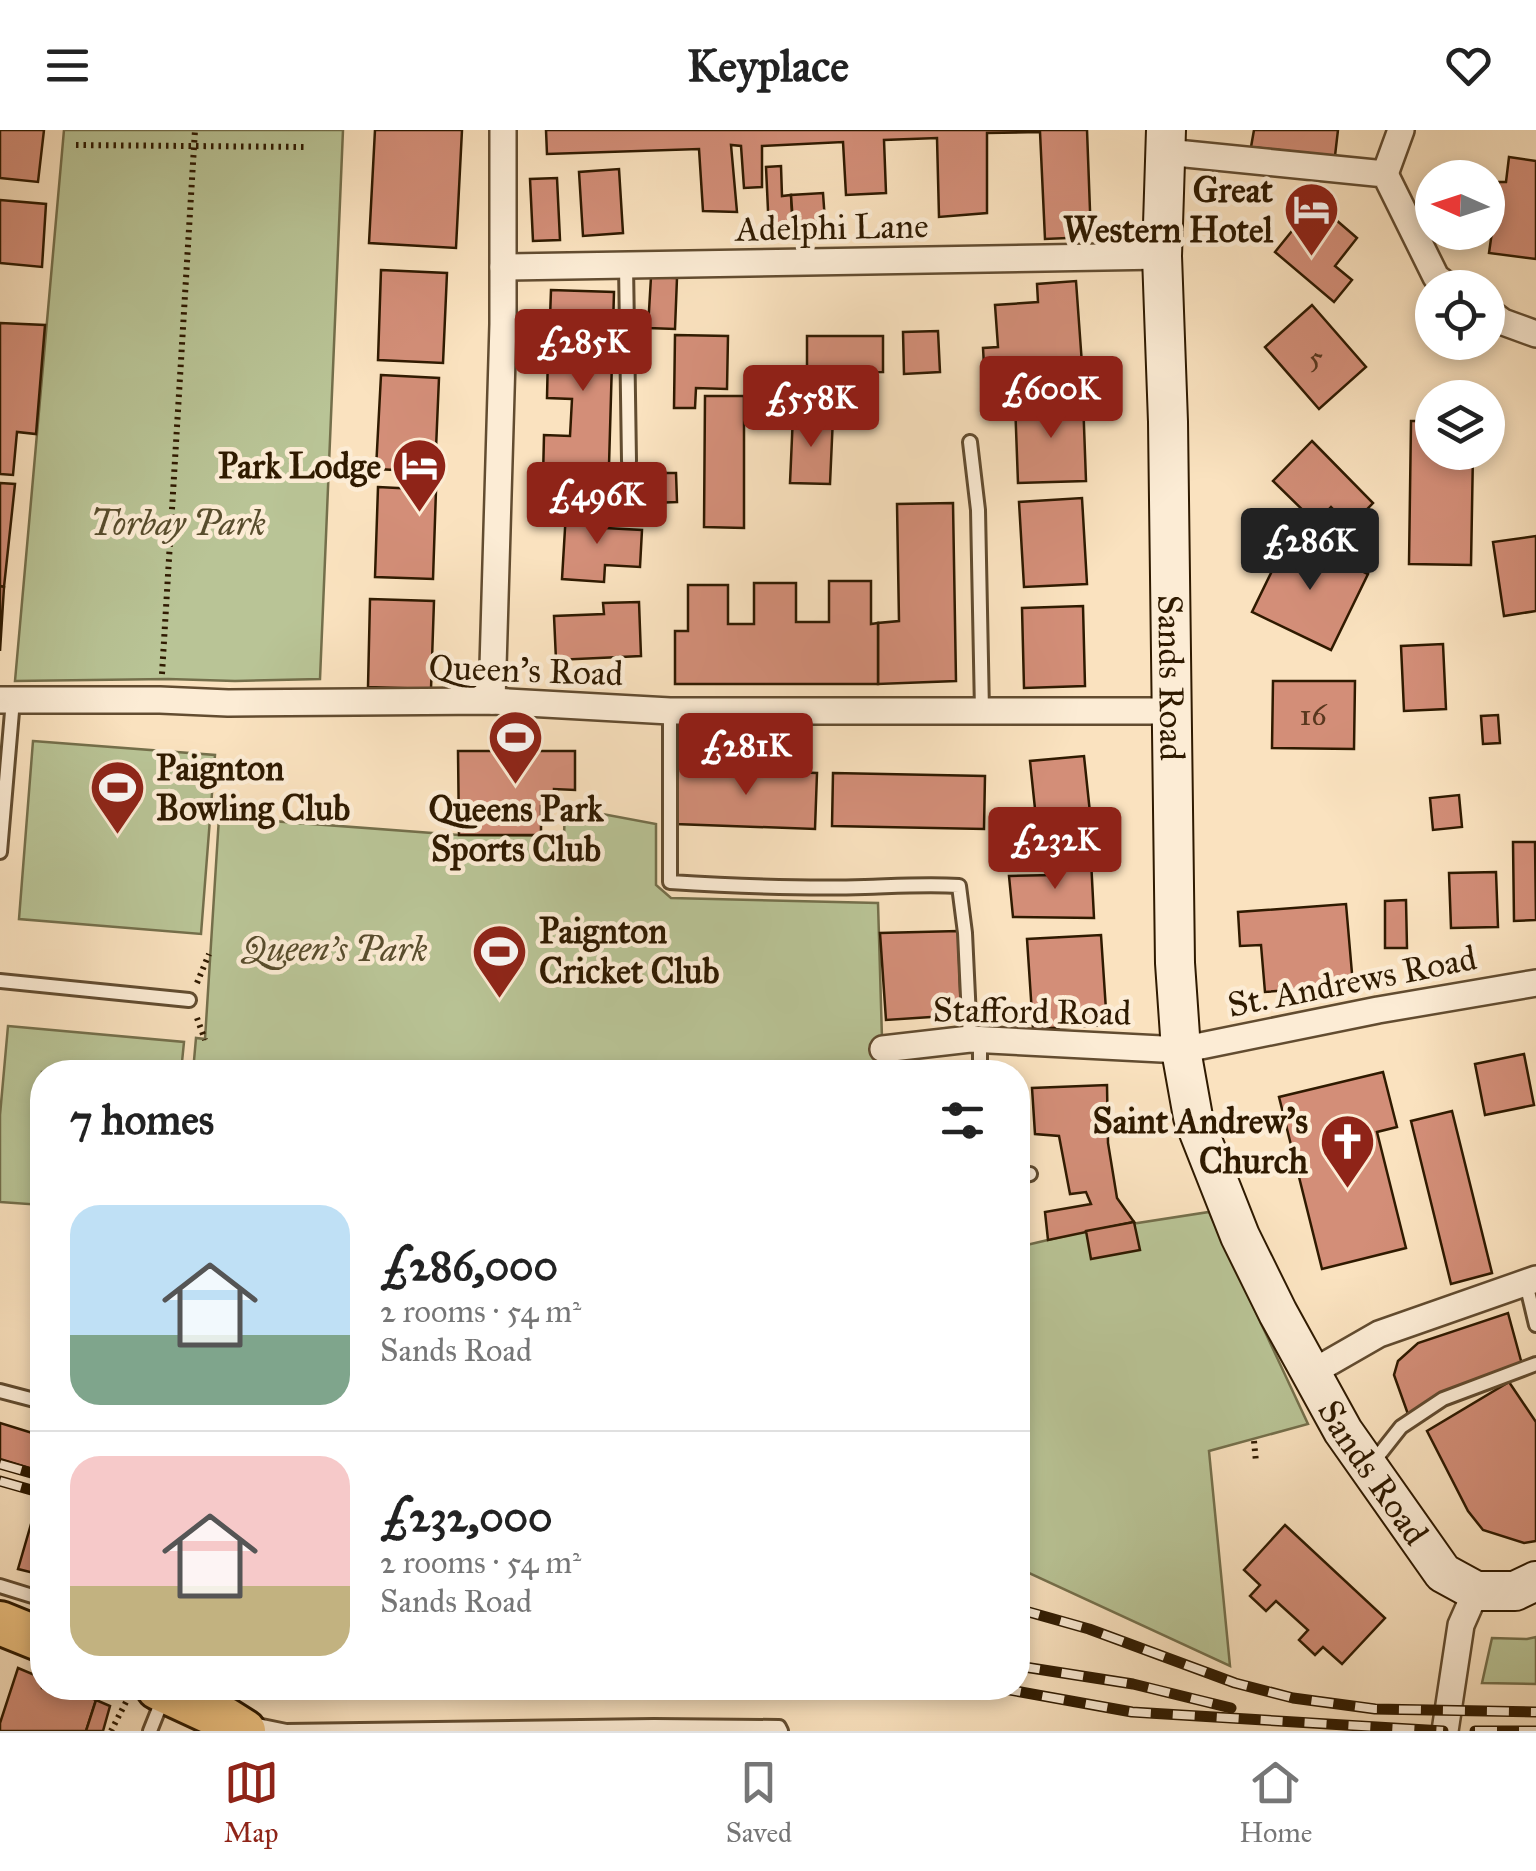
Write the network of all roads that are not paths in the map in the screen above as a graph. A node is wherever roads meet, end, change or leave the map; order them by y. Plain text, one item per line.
1 (503, 130) edge
2 (1401, 130) edge
3 (1166, 141) edge
4 (1385, 174) junction
5 (1162, 256) junction
6 (626, 265) junction
7 (502, 268) junction
8 (1433, 270) edge
9 (1505, 322) edge
10 (1536, 334) edge
11 (970, 442) dead end
12 (629, 461) dead end
13 (6, 700) edge
14 (492, 701) junction
15 (670, 710) junction
16 (982, 711) junction
17 (1170, 711) junction
18 (0, 852) edge
19 (0, 981) edge
20 (1536, 983) edge
21 (190, 1000) dead end
22 (975, 1039) junction
23 (883, 1049) dead end
24 (1180, 1050) junction
25 (978, 1060) edge
26 (1531, 1281) edge
27 (1536, 1325) edge
28 (1536, 1364) edge
29 (1311, 1373) junction
30 (0, 1391) edge
31 (30, 1399) edge
32 (1368, 1468) junction
33 (1536, 1581) edge
34 (0, 1586) edge
35 (1476, 1590) junction
36 (30, 1595) edge
37 (0, 1623) edge
38 (30, 1635) edge
39 (151, 1700) edge
40 (177, 1700) edge
41 (235, 1725) edge
42 (150, 1731) edge
43 (781, 1731) edge
44 (1445, 1731) edge

1 - 7 street
2 - 4 street
3 - 4 street
3 - 5 main road, Sands Road
4 - 8 street
5 - 6 street, Adelphi Lane
5 - 17 main road, Sands Road
6 - 7 street, Adelphi Lane
6 - 12 lane
7 - 14 street
9 - 10 street
11 - 16 lane
13 - 14 street, Queen's Road
13 - 18 lane
14 - 15 street, Queen's Road
15 - 16 street, Queen's Road
15 - 22 lane
16 - 17 street, Queen's Road
17 - 24 main road, Sands Road
19 - 21 lane
20 - 24 street, St. Andrews Road
22 - 23 street, Stafford Road
22 - 24 street, Stafford Road
22 - 25 lane
24 - 29 main road, Sands Road
26 - 27 lane
26 - 29 street
28 - 32 lane
29 - 32 main road, Sands Road
30 - 31 lane
32 - 35 main road, Sands Road
33 - 35 main road
34 - 36 lane
35 - 44 street
37 - 38 main road
39 - 42 lane
40 - 41 main road
41 - 43 lane

